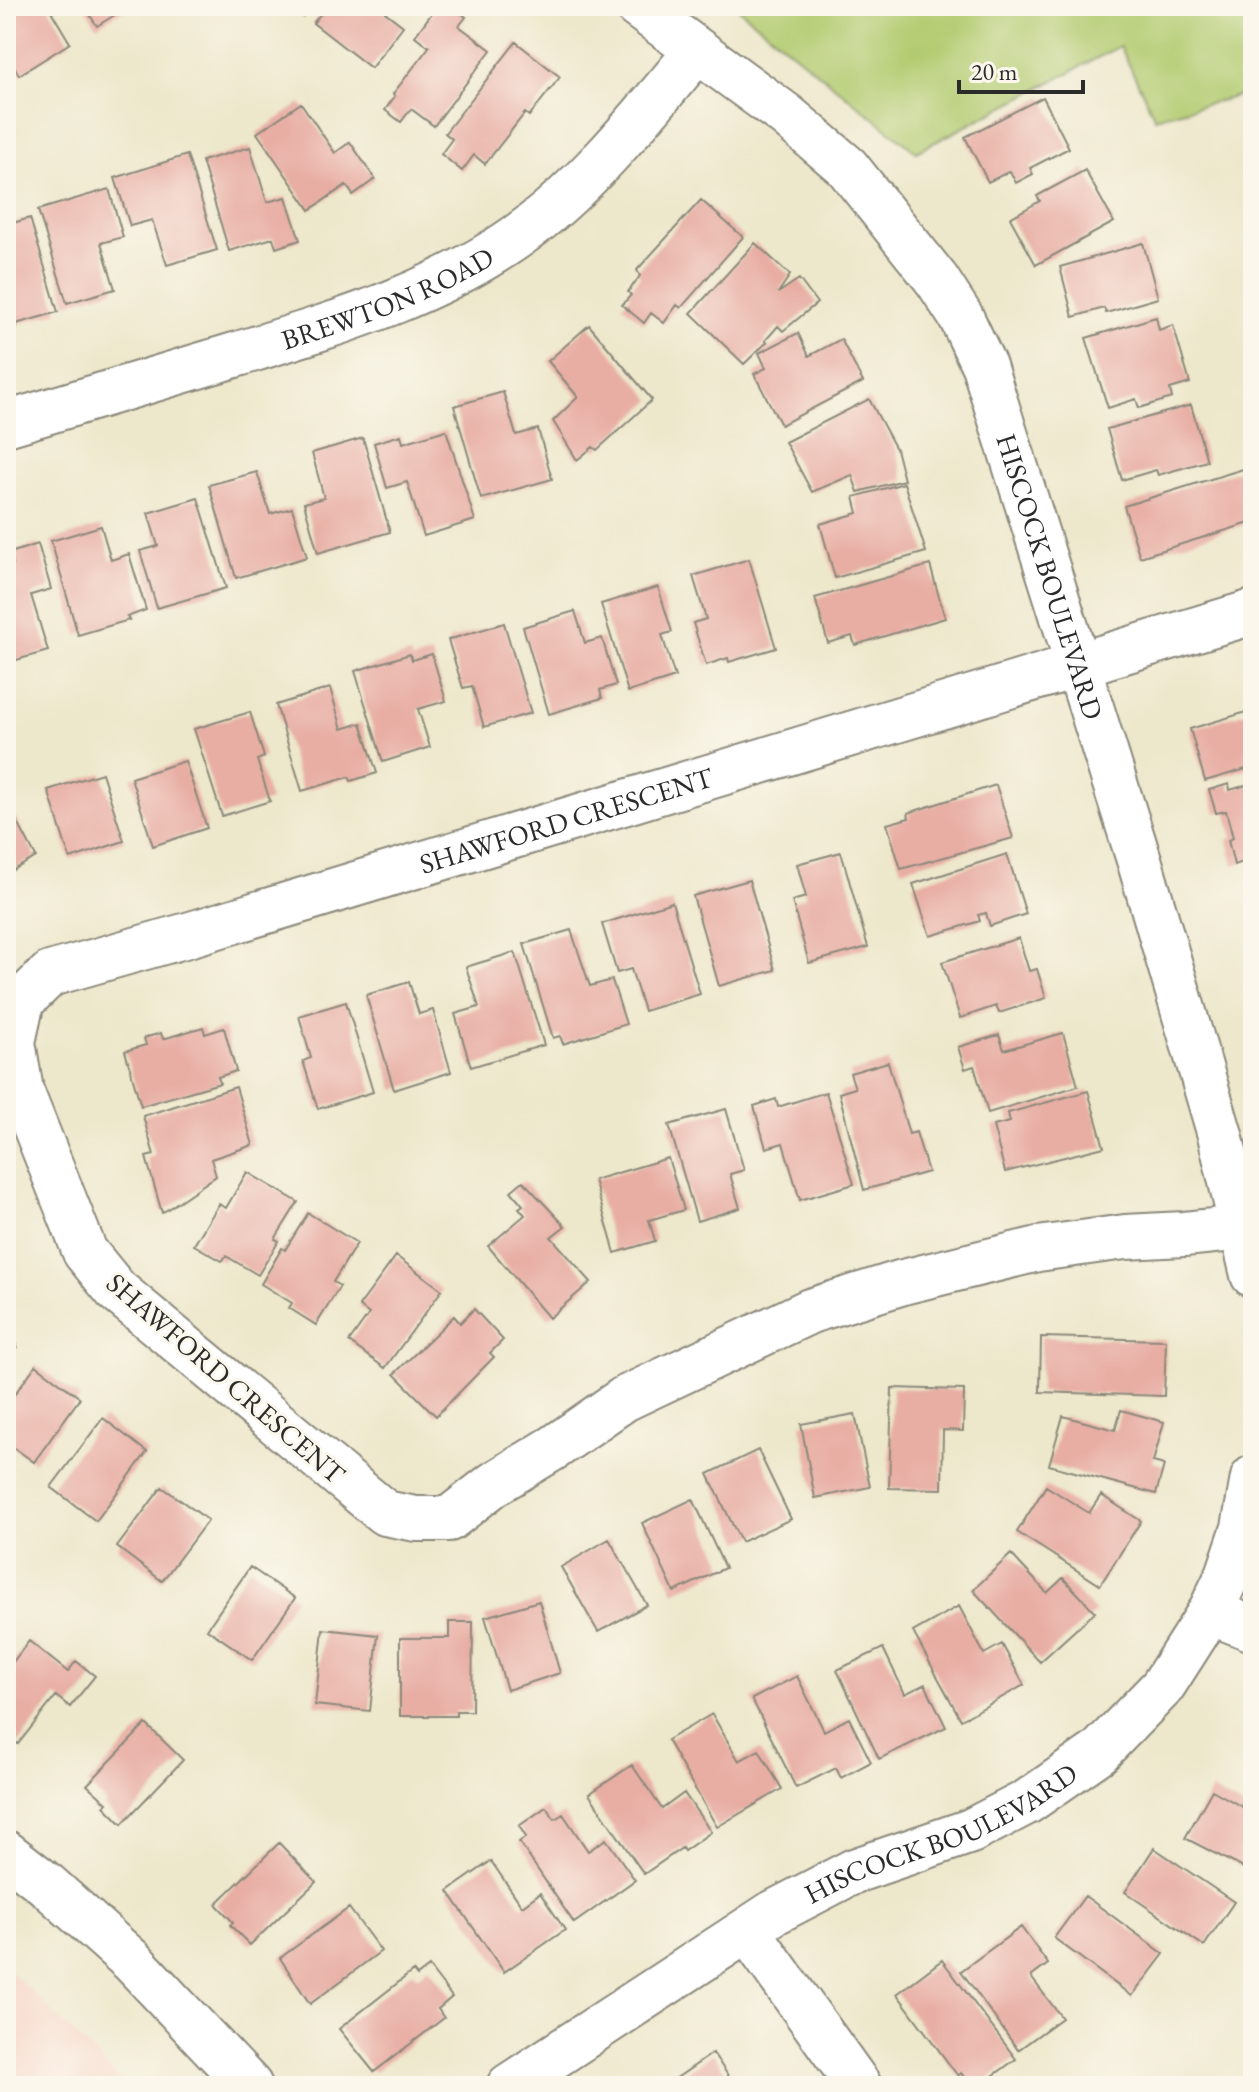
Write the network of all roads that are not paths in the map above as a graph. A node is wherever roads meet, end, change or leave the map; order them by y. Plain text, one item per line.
1 (637, 6) edge
2 (697, 51) junction
3 (6, 424) edge
4 (1253, 612) edge
5 (1076, 664) junction
6 (1243, 1228) junction
7 (1253, 1275) edge
8 (1253, 1478) edge
9 (1210, 1612) junction
10 (1253, 1629) edge
11 (6, 1853) edge
12 (748, 1931) junction
13 (250, 2086) edge
14 (509, 2086) edge
15 (859, 2086) edge

1 - 2 street, HISCOCK BOULEVARD
2 - 3 street, BREWTON ROAD
2 - 5 street, HISCOCK BOULEVARD
4 - 5 street, SHAWFORD CRESCENT
5 - 6 street, HISCOCK BOULEVARD
5 - 6 street, SHAWFORD CRESCENT
6 - 7 street, HISCOCK BOULEVARD
8 - 9 street, HISCOCK BOULEVARD
9 - 10 street
9 - 12 street, HISCOCK BOULEVARD
11 - 13 street
12 - 14 street, HISCOCK BOULEVARD
12 - 15 street

